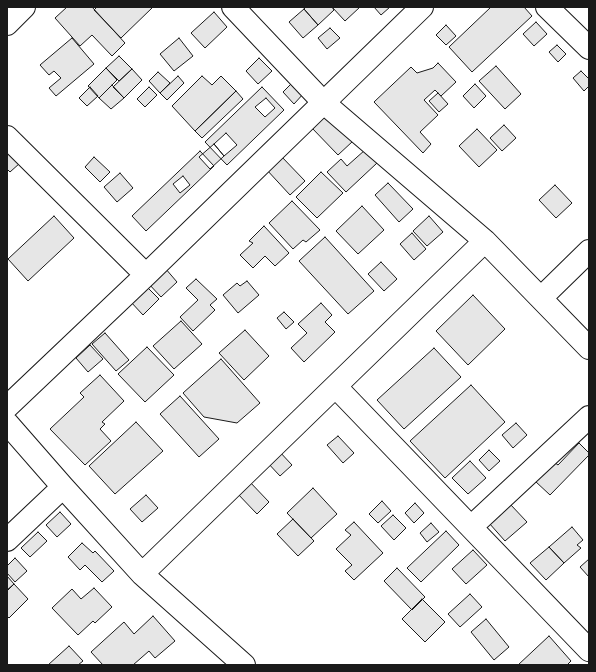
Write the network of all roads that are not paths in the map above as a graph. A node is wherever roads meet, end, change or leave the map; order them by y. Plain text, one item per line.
1 (24, 7) edge
2 (233, 7) edge
3 (422, 7) edge
4 (547, 7) edge
5 (7, 24) edge
6 (589, 48) edge
7 (324, 103) junction
8 (7, 137) edge
9 (485, 241) junction
10 (589, 251) edge
11 (146, 275) junction
12 (541, 298) junction
13 (589, 348) edge
14 (336, 387) junction
15 (7, 407) edge
16 (589, 417) edge
17 (7, 423) edge
18 (63, 487) junction
19 (471, 527) junction
20 (7, 540) edge
21 (142, 574) junction
22 (589, 650) edge
23 (244, 665) edge

1 - 5 street
2 - 7 street
3 - 7 street
4 - 6 street
7 - 9 street
7 - 11 street
8 - 11 street
9 - 12 street
9 - 14 street
10 - 12 street
11 - 15 street
12 - 13 street
14 - 19 street
14 - 21 street
16 - 19 street
17 - 18 street
18 - 20 street
18 - 21 street
19 - 22 street
21 - 23 street

